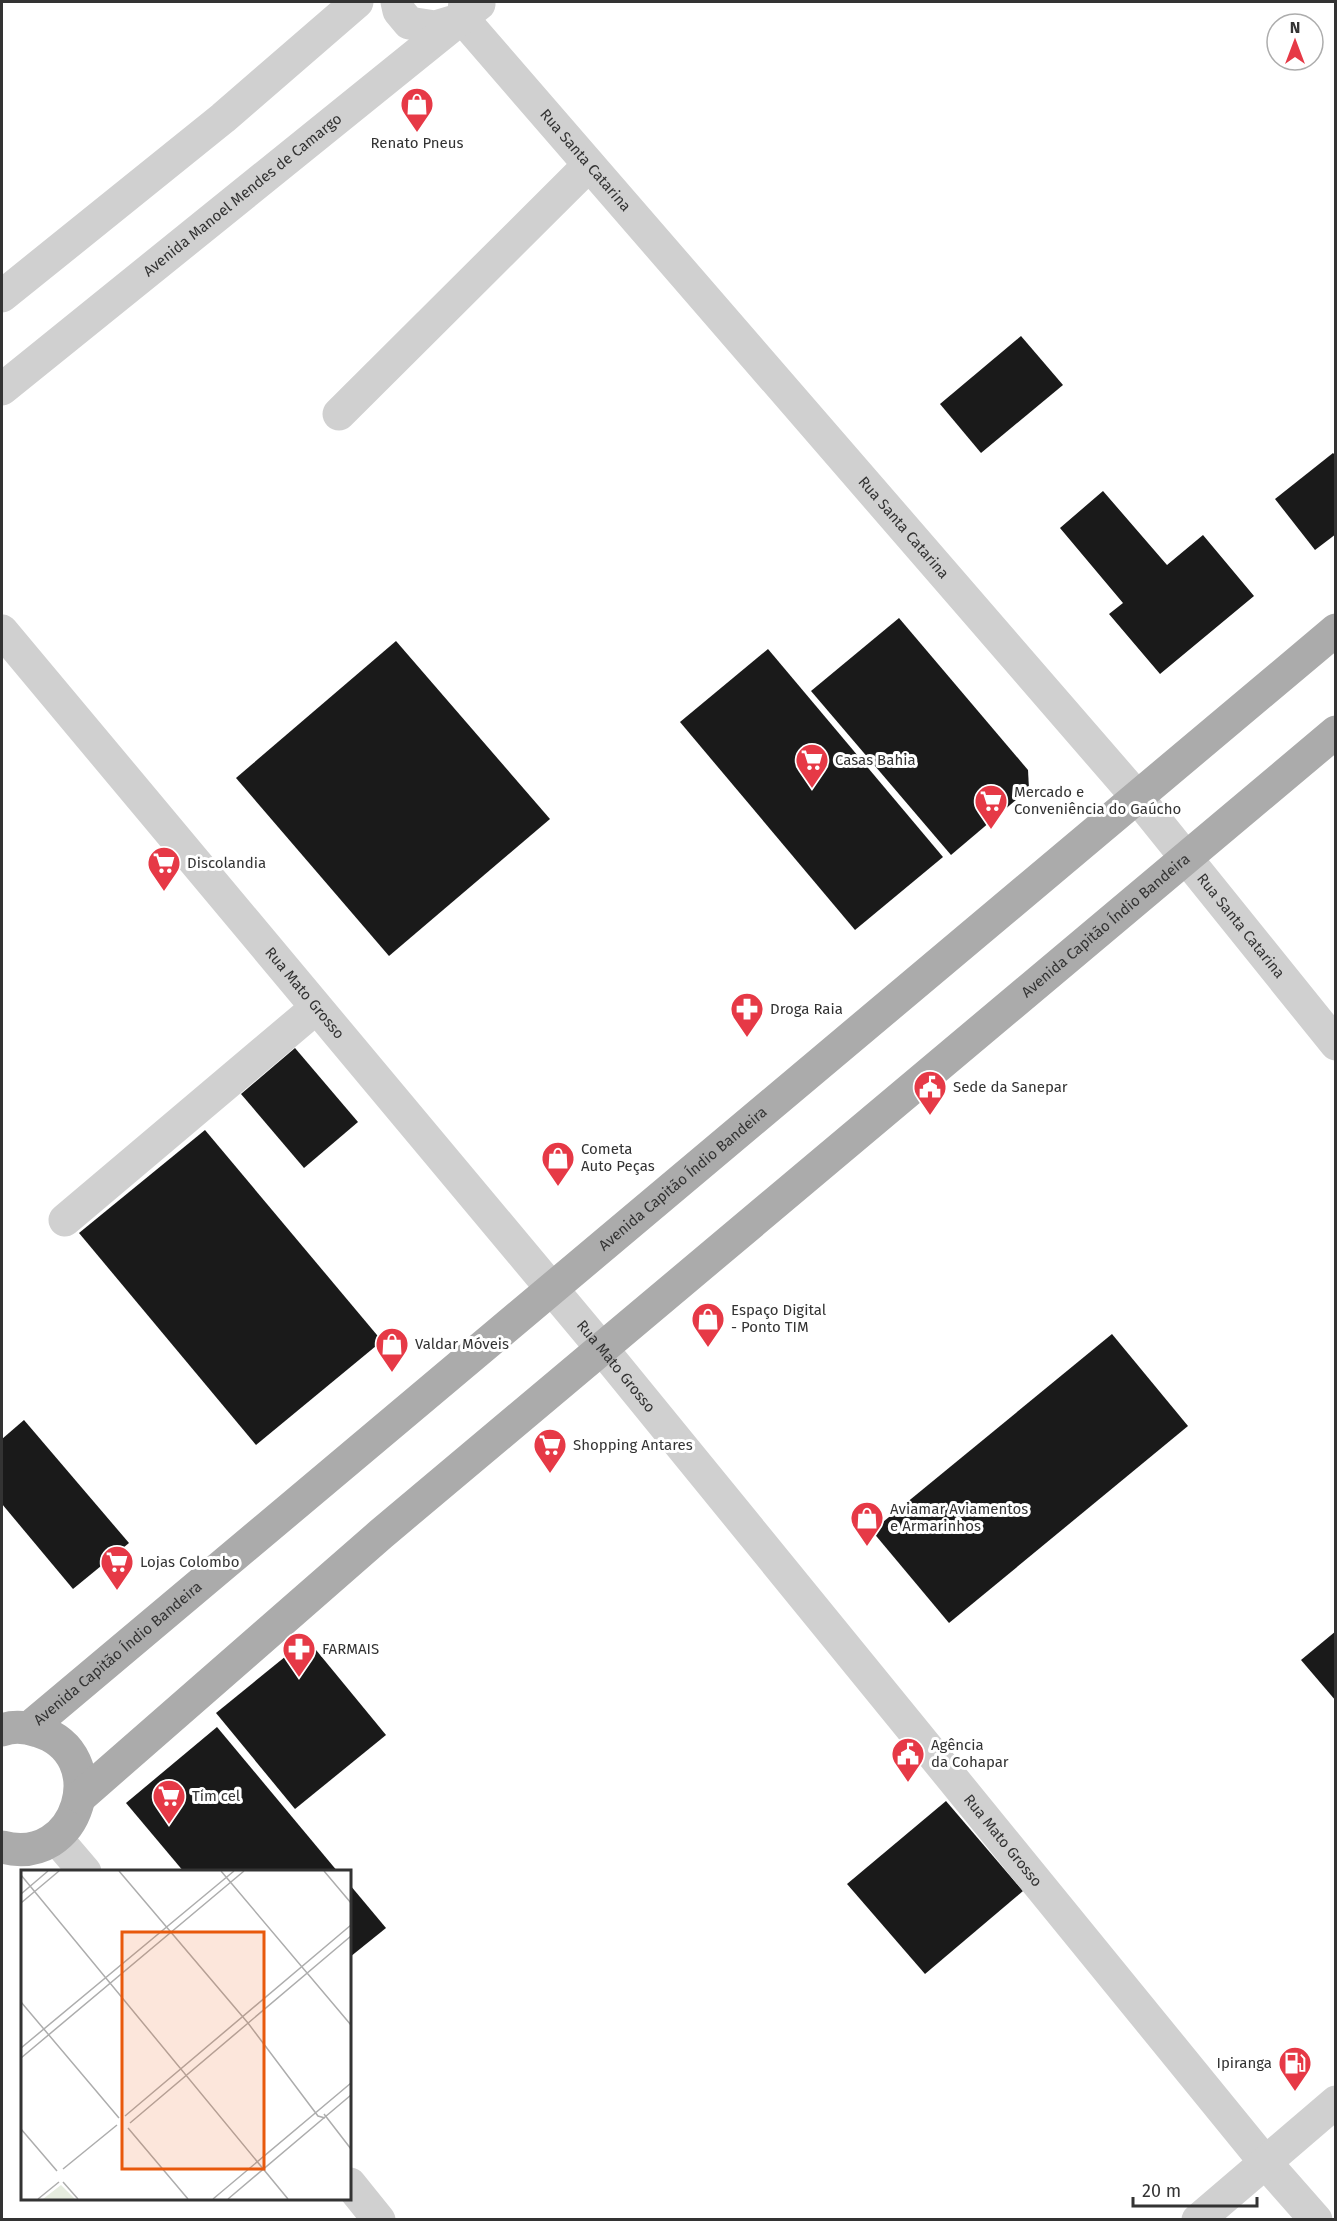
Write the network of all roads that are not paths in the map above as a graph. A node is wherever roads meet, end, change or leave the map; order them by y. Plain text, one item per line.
1 (357, 2) edge
2 (397, 2) edge
3 (470, 7) edge
4 (589, 165) junction
5 (2, 296) edge
6 (2, 389) edge
7 (339, 414) dead end
8 (1335, 630) edge
9 (2, 631) edge
10 (1335, 732) edge
11 (1137, 797) junction
12 (1188, 858) junction
13 (316, 1008) junction
14 (1335, 1044) edge
15 (65, 1220) dead end
16 (552, 1289) junction
17 (603, 1350) junction
18 (15, 1729) edge
19 (80, 1797) junction
20 (56, 1838) junction
21 (2, 1847) edge
22 (83, 1870) edge
23 (1335, 2102) edge
24 (1264, 2162) junction
25 (351, 2185) edge
26 (379, 2220) edge
27 (1198, 2220) edge
28 (1316, 2220) edge

1 - 5 street
2 - 3 street
3 - 4 street, Rua Santa Catarina
3 - 6 street, Avenida Manoel Mendes de Camargo
4 - 7 street
4 - 11 street, Rua Santa Catarina
8 - 11 main road, Avenida Capitão Índio Bandeira
9 - 13 street, Rua Mato Grosso
10 - 12 main road, Avenida Capitão Índio Bandeira
11 - 12 street, Rua Santa Catarina
11 - 16 main road, Avenida Capitão Índio Bandeira
12 - 14 street, Rua Santa Catarina
12 - 17 main road, Avenida Capitão Índio Bandeira
13 - 15 street
13 - 16 street, Rua Mato Grosso
16 - 17 street, Rua Mato Grosso
16 - 18 main road, Avenida Capitão Índio Bandeira
17 - 19 main road, Avenida Capitão Índio Bandeira
17 - 24 street, Rua Mato Grosso
18 - 19 main road
19 - 20 main road
20 - 21 main road
20 - 22 street
23 - 24 street
24 - 27 street
24 - 28 street, Rua Mato Grosso
25 - 26 street

